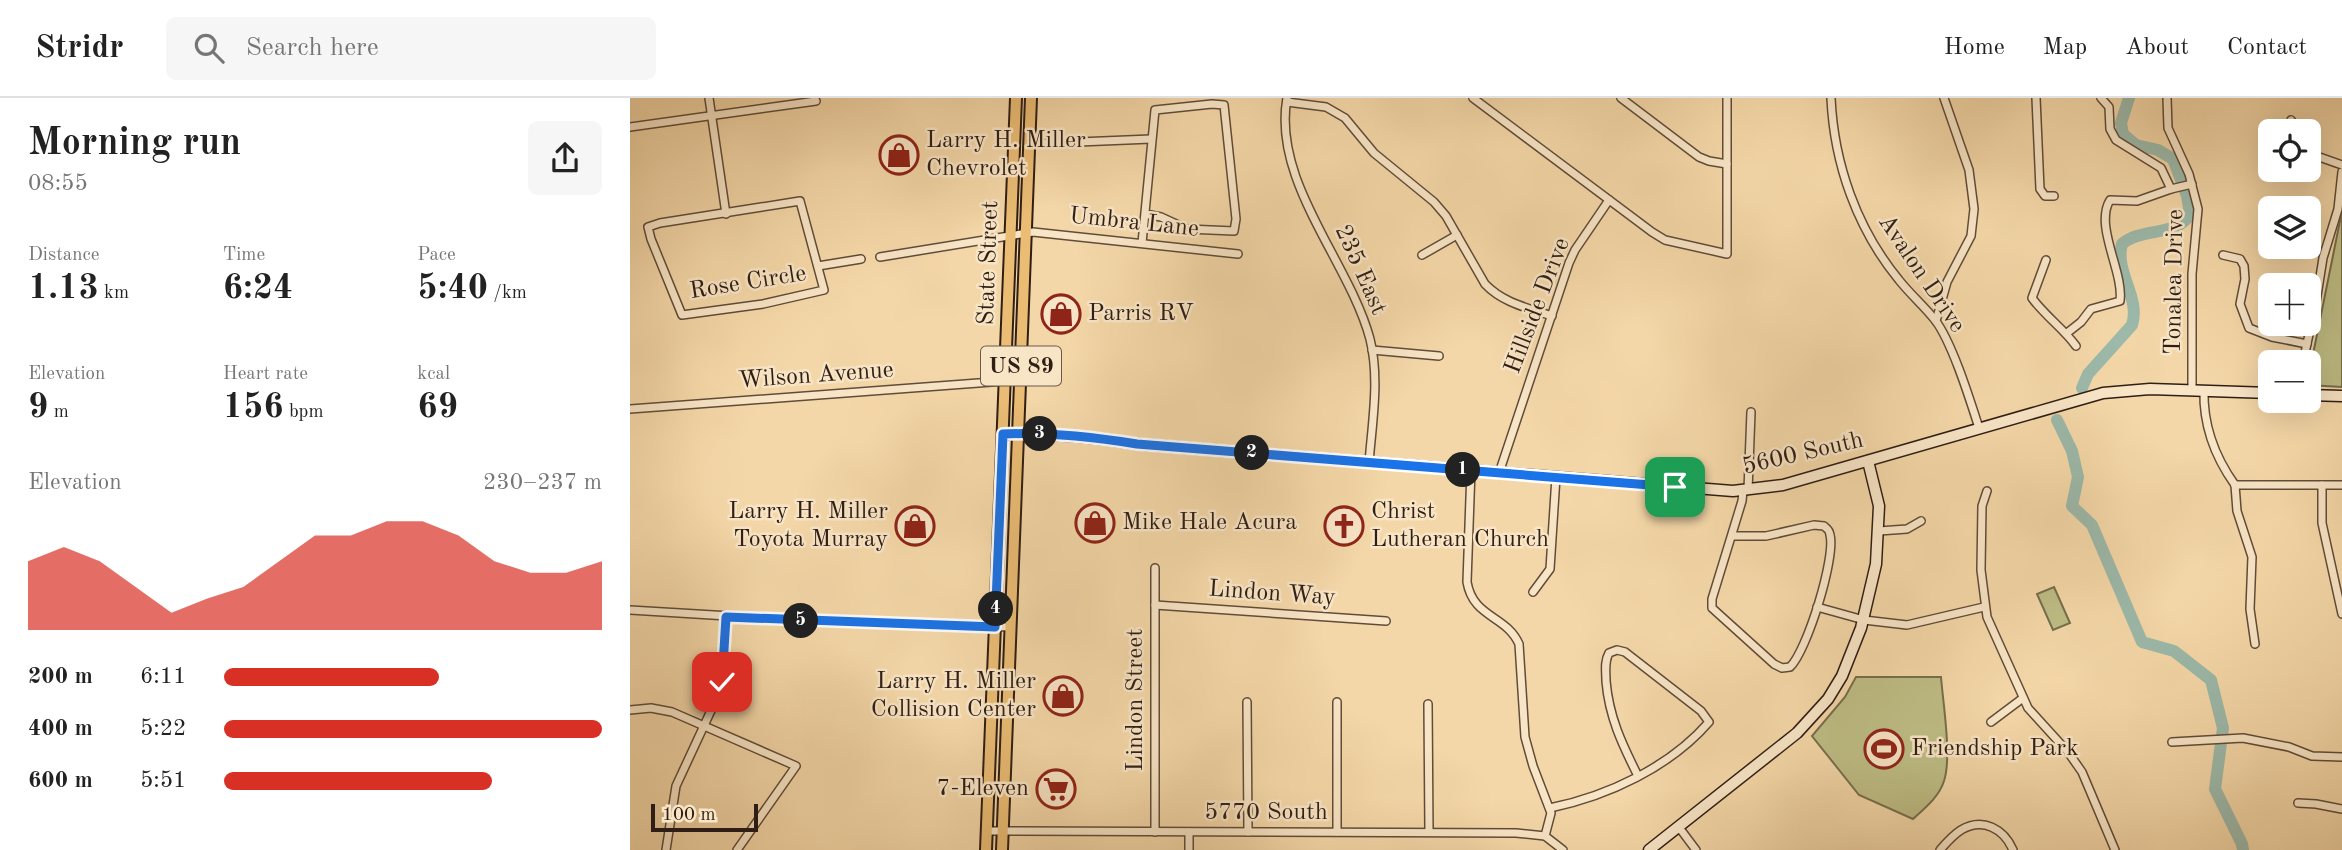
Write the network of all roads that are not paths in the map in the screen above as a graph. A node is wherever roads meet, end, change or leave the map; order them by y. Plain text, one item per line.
1 (709, 98) edge
2 (1016, 98) edge
3 (1031, 98) edge
4 (1473, 98) edge
5 (1621, 98) edge
6 (1727, 98) edge
7 (1832, 98) edge
8 (1944, 98) edge
9 (2036, 98) edge
10 (2101, 98) edge
11 (2166, 98) edge
12 (1287, 100) edge
13 (816, 101) dead end
14 (712, 115) junction
15 (630, 127) edge
16 (1151, 139) junction
17 (1030, 144) junction
18 (2321, 158) edge
19 (1727, 164) junction
20 (2342, 165) edge
21 (2342, 172) edge
22 (2190, 185) junction
23 (2174, 188) junction
24 (2053, 196) dead end
25 (1609, 200) junction
26 (726, 214) junction
27 (1145, 214) junction
28 (1026, 233) junction
29 (1011, 235) junction
30 (1457, 235) junction
31 (1142, 243) junction
32 (1238, 254) dead end
33 (1422, 255) dead end
34 (2223, 255) dead end
35 (880, 257) dead end
36 (860, 259) dead end
37 (2046, 260) dead end
38 (818, 265) junction
39 (1552, 316) junction
40 (1936, 321) junction
41 (2067, 333) junction
42 (2307, 344) junction
43 (2076, 346) dead end
44 (1372, 350) junction
45 (2306, 350) edge
46 (1439, 356) dead end
47 (1005, 382) junction
48 (2192, 390) junction
49 (2204, 390) junction
50 (2258, 392) edge
51 (2321, 395) edge
52 (2342, 396) edge
53 (630, 409) edge
54 (1751, 412) dead end
55 (1979, 428) junction
56 (1003, 434) junction
57 (1018, 434) junction
58 (1868, 461) junction
59 (1369, 463) junction
60 (1471, 470) junction
61 (1499, 473) junction
62 (1556, 477) junction
63 (2235, 485) junction
64 (2322, 485) junction
65 (2342, 485) edge
66 (1745, 491) junction
67 (1987, 491) dead end
68 (1921, 521) dead end
69 (1879, 531) junction
70 (1732, 536) junction
71 (1155, 568) dead end
72 (1533, 592) dead end
73 (1155, 605) junction
74 (1817, 607) junction
75 (1984, 607) junction
76 (630, 610) edge
77 (2342, 614) edge
78 (726, 617) junction
79 (1864, 620) junction
80 (1386, 621) dead end
81 (995, 627) junction
82 (1011, 627) junction
83 (2255, 644) dead end
84 (2023, 698) junction
85 (1247, 702) dead end
86 (1337, 702) dead end
87 (1428, 704) dead end
88 (630, 710) edge
89 (1991, 722) dead end
90 (705, 726) junction
91 (2172, 742) dead end
92 (2342, 757) edge
93 (1638, 776) junction
94 (2298, 803) dead end
95 (1550, 808) junction
96 (2342, 810) edge
97 (1678, 827) junction
98 (987, 831) junction
99 (1003, 831) junction
100 (1155, 832) junction
101 (1189, 832) junction
102 (1248, 832) junction
103 (1337, 832) junction
104 (1429, 832) junction
105 (1545, 836) junction
106 (666, 850) edge
107 (737, 850) edge
108 (986, 850) edge
109 (1002, 850) edge
110 (1189, 850) edge
111 (1563, 850) edge
112 (1648, 850) edge
113 (1696, 850) edge
114 (1940, 850) edge
115 (2013, 850) edge
116 (2115, 850) edge

1 - 14 street
2 - 29 main road, State Street / US 89
3 - 17 main road, State Street / US 89
4 - 25 street
5 - 19 street
6 - 19 street
7 - 40 street, Avalon Drive
8 - 40 street
9 - 24 street
10 - 23 street
11 - 22 street, Tonalea Drive
12 - 30 street
12 - 44 street, 235 East
13 - 14 street
14 - 15 street
14 - 26 street
16 - 17 street
16 - 27 street
16 - 27 street
17 - 28 main road, State Street / US 89
18 - 20 street
19 - 25 street
21 - 42 street
22 - 23 street
22 - 48 street, Tonalea Drive
23 - 41 street
25 - 39 street, Hillside Drive
26 - 38 street, Rose Circle
26 - 38 street, Rose Circle
27 - 31 street
28 - 29 street, Umbra Lane
28 - 31 street, Umbra Lane
28 - 57 main road, State Street / US 89
29 - 35 street, Umbra Lane
29 - 47 main road, State Street / US 89
30 - 33 street
30 - 39 street
31 - 32 street, Umbra Lane
34 - 42 street
36 - 38 street
37 - 41 street
39 - 61 street, Hillside Drive
40 - 55 street, Avalon Drive
41 - 43 street
42 - 45 street
44 - 46 street
44 - 59 street, 235 East
47 - 53 street, Wilson Avenue
47 - 56 main road, State Street / US 89
48 - 49 street, 5600 South
48 - 55 street, 5600 South
49 - 50 street, 5600 South
49 - 63 street
51 - 52 street
54 - 66 street
55 - 58 street, 5600 South
56 - 57 street, 5600 South
56 - 81 main road, State Street / US 89
57 - 59 street, 5600 South
57 - 82 main road, State Street / US 89
58 - 66 street, 5600 South
58 - 69 street
59 - 60 street, 5600 South
60 - 61 street, 5600 South
60 - 95 street
61 - 62 street, 5600 South
62 - 66 street, 5600 South
62 - 72 street
63 - 64 street
63 - 83 street
64 - 65 street
64 - 77 street
66 - 70 street
67 - 75 street
68 - 69 street
69 - 79 street
70 - 74 street
70 - 74 street
71 - 73 street, Lindon Street
73 - 80 street, Lindon Way
73 - 100 street, Lindon Street
74 - 79 street
75 - 79 street
75 - 84 street
76 - 78 street
78 - 81 street
78 - 90 street
79 - 97 street
81 - 82 street
81 - 98 main road, State Street / US 89
82 - 99 main road, State Street / US 89
84 - 89 street
84 - 116 street
85 - 102 street
86 - 103 street
87 - 104 street
88 - 90 street
90 - 106 street
90 - 107 street
91 - 92 street
93 - 93 street
93 - 95 street
94 - 96 street
95 - 105 street
97 - 112 street
97 - 113 street
98 - 99 street, 5770 South
98 - 108 main road, State Street / US 89
99 - 100 street, 5770 South
99 - 109 main road, State Street / US 89
100 - 101 street, 5770 South
101 - 102 street, 5770 South
101 - 110 street
102 - 103 street, 5770 South
103 - 104 street, 5770 South
104 - 105 street, 5770 South
105 - 111 street
114 - 115 street

